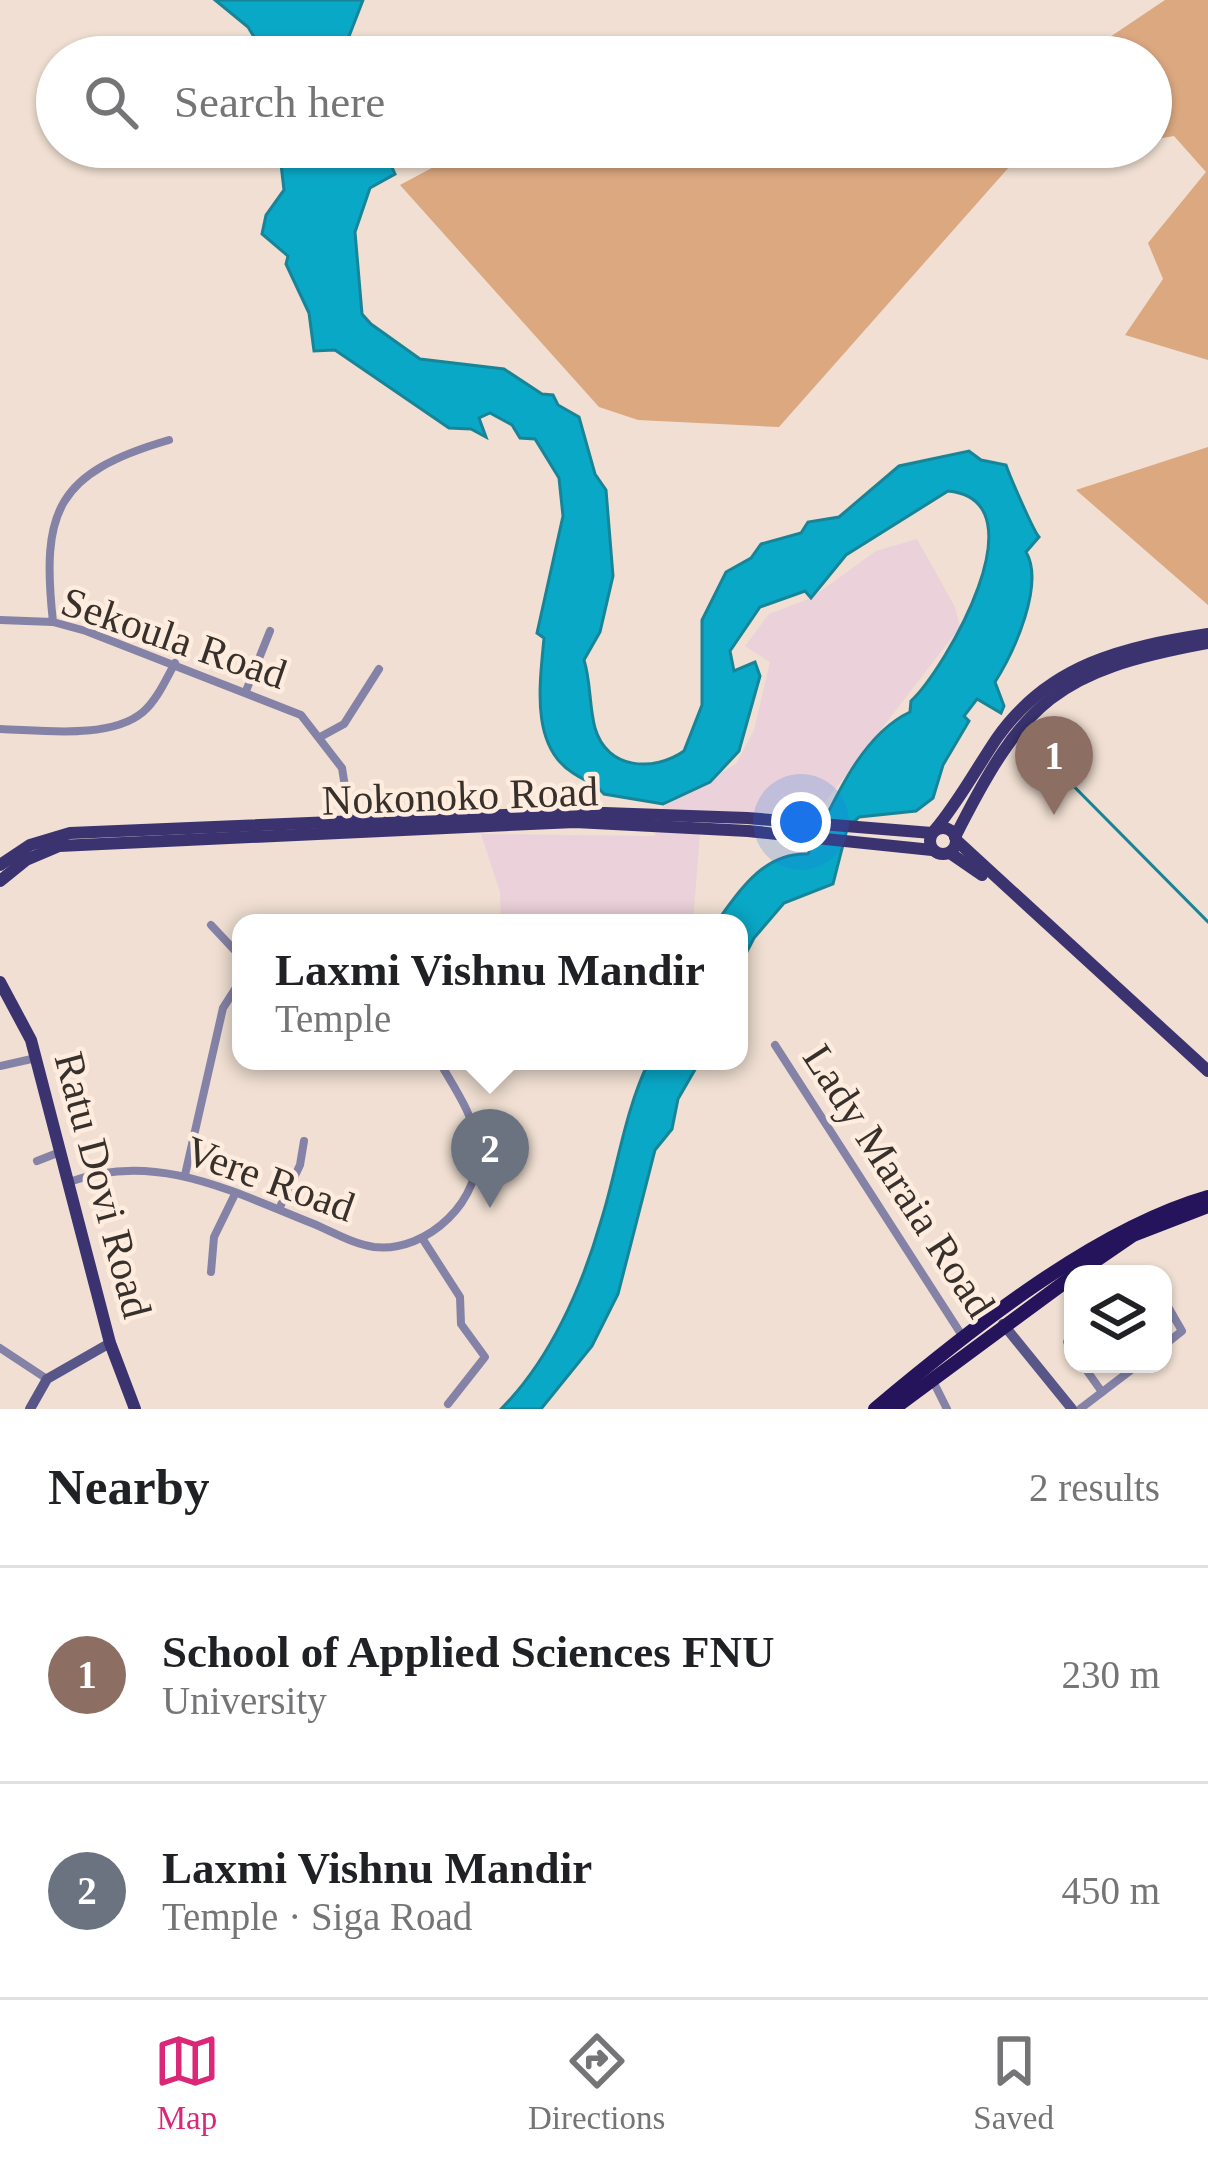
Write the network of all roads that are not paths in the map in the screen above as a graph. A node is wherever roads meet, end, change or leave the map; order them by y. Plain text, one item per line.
1 (169, 440) dead end
2 (0, 620) edge
3 (53, 622) junction
4 (270, 631) dead end
5 (1208, 634) edge
6 (1208, 644) edge
7 (175, 663) junction
8 (379, 669) dead end
9 (246, 691) junction
10 (0, 729) edge
11 (322, 736) junction
12 (351, 826) junction
13 (933, 832) junction
14 (855, 836) junction
15 (954, 843) junction
16 (932, 850) junction
17 (0, 865) edge
18 (0, 881) edge
19 (211, 925) dead end
20 (232, 947) edge
21 (0, 982) edge
22 (232, 994) edge
23 (775, 1046) dead end
24 (36, 1058) junction
25 (0, 1066) edge
26 (444, 1070) edge
27 (1208, 1071) edge
28 (304, 1141) dead end
29 (60, 1152) junction
30 (37, 1161) dead end
31 (185, 1175) junction
32 (67, 1182) junction
33 (235, 1193) junction
34 (1208, 1197) edge
35 (1208, 1206) edge
36 (279, 1209) junction
37 (422, 1238) junction
38 (1089, 1265) edge
39 (212, 1272) dead end
40 (1064, 1281) edge
41 (1172, 1314) edge
42 (1001, 1321) junction
43 (1172, 1339) edge
44 (110, 1343) junction
45 (969, 1345) junction
46 (0, 1348) edge
47 (1088, 1373) edge
48 (1127, 1373) edge
49 (932, 1378) junction
50 (47, 1379) junction
51 (1102, 1392) junction
52 (448, 1404) dead end
53 (30, 1409) edge
54 (135, 1409) edge
55 (875, 1409) edge
56 (893, 1409) edge
57 (947, 1409) edge
58 (1076, 1409) edge

1 - 3 street
2 - 3 street, Sekoula Road
3 - 7 street, Sekoula Road
4 - 9 street
5 - 13 main road
6 - 15 main road
7 - 9 street, Sekoula Road
7 - 10 street
8 - 11 street
9 - 11 street, Sekoula Road
11 - 12 street, Sekoula Road
12 - 14 main road, Nokonoko Road
12 - 17 main road, Nokonoko Road
12 - 18 main road, Nokonoko Road
13 - 14 main road, Nokonoko Road
13 - 15 main road, Nokonoko Road
13 - 16 main road
14 - 16 main road, Nokonoko Road
15 - 16 main road, Nokonoko Road
15 - 27 main road
19 - 20 street
21 - 24 main road, Ratu Dovi Road
22 - 31 street
23 - 45 street, Lady Maraia Road
24 - 25 street
24 - 29 main road, Ratu Dovi Road
26 - 37 street
28 - 36 street
29 - 30 street
29 - 32 main road, Ratu Dovi Road
31 - 32 street, Vere Road
31 - 33 street, Vere Road
32 - 44 main road, Ratu Dovi Road
33 - 36 street, Vere Road
33 - 39 street
34 - 42 highway
35 - 38 highway
36 - 37 street, Vere Road
37 - 52 street
40 - 42 highway
41 - 43 street
42 - 45 highway
42 - 58 street
44 - 50 street
44 - 54 main road, Ratu Dovi Road
45 - 49 highway
45 - 55 highway
46 - 50 street
47 - 51 street
48 - 51 street
49 - 56 highway
49 - 57 street
50 - 53 street
51 - 58 street

